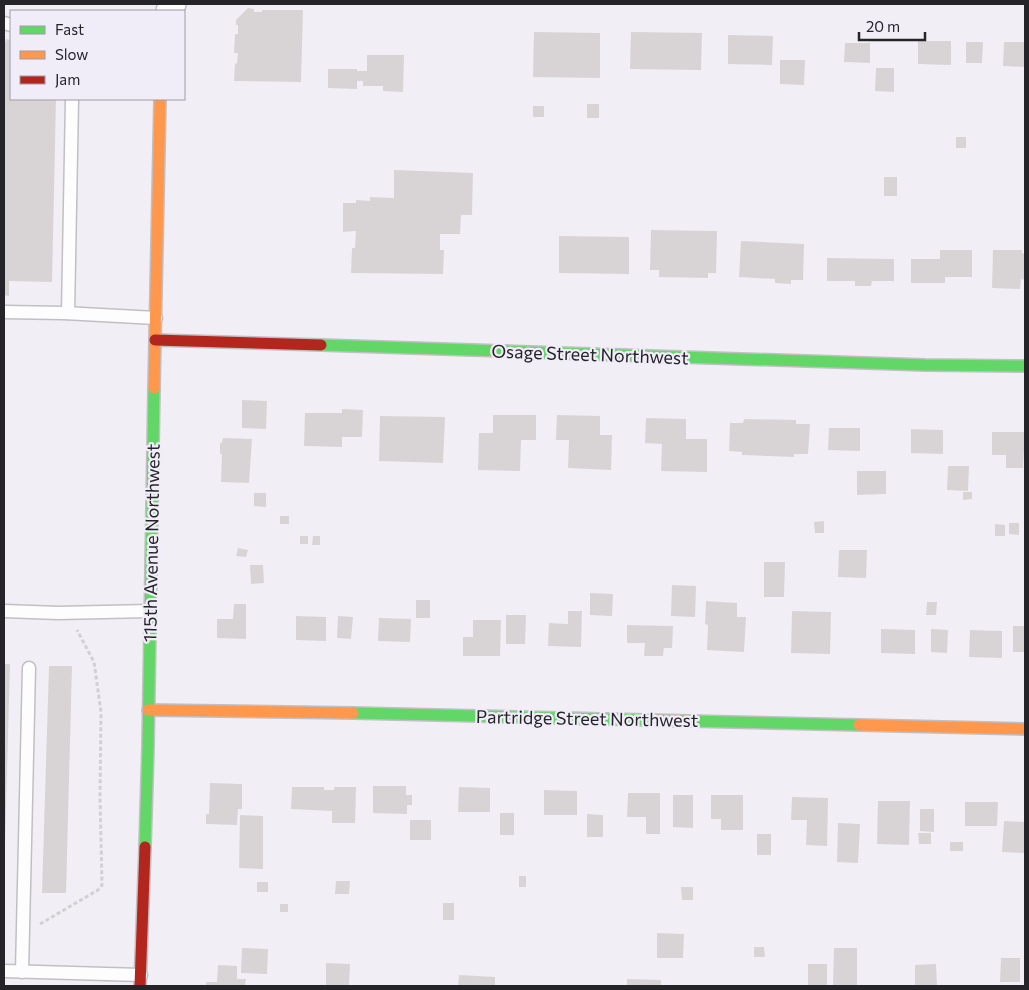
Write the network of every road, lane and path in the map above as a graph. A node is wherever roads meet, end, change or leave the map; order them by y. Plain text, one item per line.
1 (72, 100) edge
2 (160, 100) edge
3 (4, 312) edge
4 (68, 313) junction
5 (156, 318) junction
6 (155, 340) junction
7 (1025, 366) edge
8 (4, 612) edge
9 (72, 612) junction
10 (149, 612) junction
11 (29, 668) dead end
12 (148, 710) junction
13 (1025, 729) edge
14 (24, 934) junction
15 (4, 971) edge
16 (22, 972) junction
17 (140, 981) edge

1 - 4 lane
2 - 5 street, 115th Avenue Northwest
3 - 4 lane
4 - 5 lane
5 - 6 street, 115th Avenue Northwest
6 - 7 street, Osage Street Northwest
6 - 10 street, 115th Avenue Northwest
8 - 9 lane
9 - 10 lane
9 - 14 path
10 - 12 street, 115th Avenue Northwest
11 - 14 lane
12 - 13 street, Partridge Street Northwest
12 - 17 street, 115th Avenue Northwest
14 - 16 lane
15 - 16 lane
16 - 17 lane

